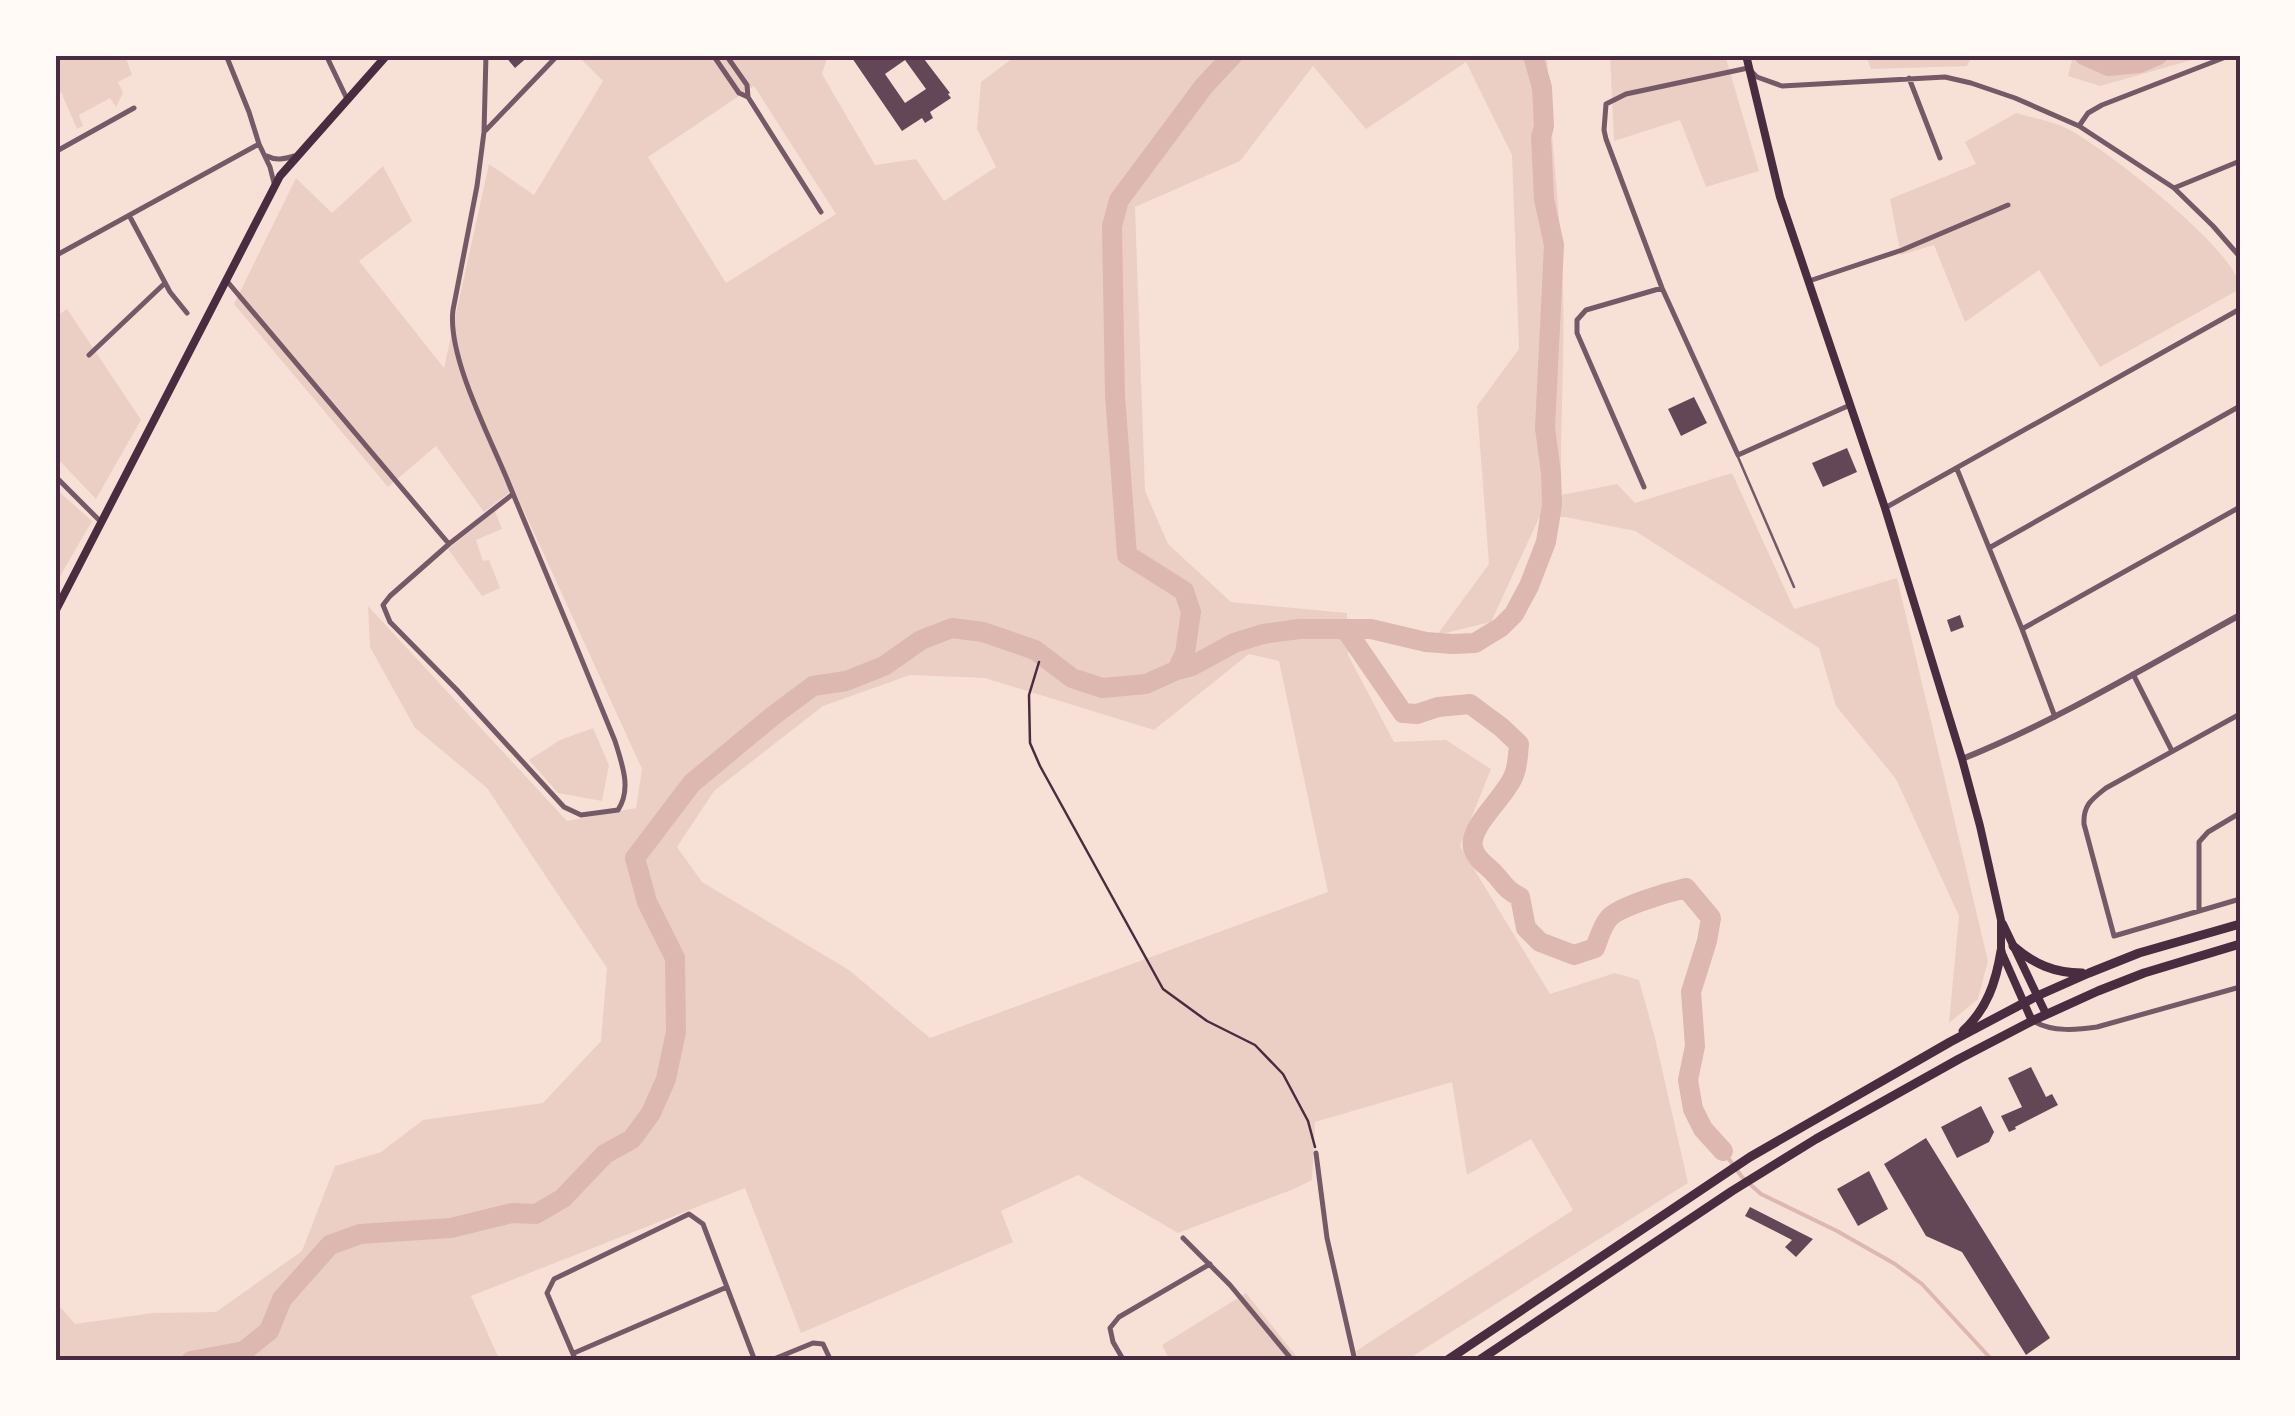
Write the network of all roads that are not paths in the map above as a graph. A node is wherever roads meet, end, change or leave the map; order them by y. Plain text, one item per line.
1 (226, 55) edge
2 (326, 55) edge
3 (388, 55) edge
4 (486, 55) edge
5 (558, 55) edge
6 (713, 55) edge
7 (726, 55) edge
8 (1746, 55) edge
9 (2231, 55) edge
10 (1748, 68) junction
11 (1909, 78) junction
12 (748, 97) junction
13 (347, 99) junction
14 (134, 108) dead end
15 (2079, 126) junction
16 (484, 132) junction
17 (259, 144) junction
18 (55, 152) edge
19 (264, 154) junction
20 (296, 156) junction
21 (1940, 158) dead end
22 (2240, 162) edge
23 (274, 187) junction
24 (2174, 188) junction
25 (2008, 205) dead end
26 (821, 212) dead end
27 (130, 217) junction
28 (55, 256) edge
29 (2240, 257) edge
30 (226, 280) junction
31 (1808, 281) junction
32 (164, 283) junction
33 (1662, 288) junction
34 (2240, 309) edge
35 (187, 313) dead end
36 (90, 354) dead end
37 (1850, 405) junction
38 (2240, 406) edge
39 (1738, 456) junction
40 (1957, 469) junction
41 (55, 476) edge
42 (1644, 488) dead end
43 (513, 494) junction
44 (2240, 507) edge
45 (1885, 508) junction
46 (102, 523) junction
47 (449, 544) junction
48 (1990, 548) junction
49 (1794, 587) dead end
50 (55, 612) edge
51 (2240, 614) edge
52 (2022, 630) junction
53 (2133, 674) junction
54 (2240, 714) edge
55 (2054, 718) junction
56 (2172, 751) junction
57 (1962, 760) junction
58 (2240, 814) edge
59 (2240, 899) edge
60 (2199, 911) junction
61 (2001, 920) junction
62 (2240, 924) edge
63 (2240, 944) edge
64 (2012, 946) junction
65 (2001, 950) junction
66 (2089, 973) junction
67 (2240, 988) edge
68 (2036, 996) junction
69 (2023, 1003) junction
70 (2046, 1014) junction
71 (2032, 1021) junction
72 (1950, 1042) junction
73 (1316, 1154) road end
74 (1182, 1238) dead end
75 (1210, 1264) junction
76 (727, 1287) junction
77 (574, 1357) edge
78 (755, 1361) edge
79 (769, 1361) edge
80 (831, 1361) edge
81 (1124, 1361) edge
82 (1293, 1361) edge
83 (1355, 1361) edge
84 (1446, 1361) edge
85 (1478, 1361) edge

1 - 17 street
2 - 13 street
3 - 13 main road
4 - 16 street
5 - 16 street
6 - 12 street
7 - 12 street
8 - 10 main road
9 - 15 street
10 - 11 street
10 - 31 main road
10 - 33 street
11 - 15 street
11 - 21 street
12 - 26 street
13 - 20 main road
14 - 18 street
15 - 24 street
16 - 43 street
17 - 19 street
17 - 27 street
19 - 20 street
19 - 23 street
20 - 23 main road
22 - 24 street
23 - 30 main road
24 - 29 street
25 - 31 street
27 - 28 street
27 - 32 street
30 - 46 main road
30 - 47 street
31 - 37 main road
32 - 35 street
32 - 36 street
33 - 39 street
33 - 42 street
34 - 40 street
37 - 39 street
37 - 45 main road
38 - 48 street
39 - 49 lane
40 - 45 street
40 - 48 street
41 - 46 street
43 - 47 street
43 - 47 street
44 - 52 street
45 - 57 main road
46 - 50 main road
48 - 52 street
51 - 53 street
52 - 55 street
53 - 55 street
53 - 56 street
54 - 56 street
55 - 57 street
56 - 60 street
57 - 61 main road
58 - 60 street
59 - 60 street
61 - 64 main road
61 - 65 main road
62 - 66 highway
63 - 70 highway
64 - 66 highway
64 - 68 main road
65 - 69 main road
65 - 72 highway
66 - 68 highway
67 - 71 street
68 - 69 highway
68 - 70 main road
69 - 71 main road
69 - 72 highway
70 - 71 highway
71 - 85 highway
72 - 84 highway
73 - 83 street
74 - 75 street
75 - 81 street
75 - 82 street
76 - 77 street
76 - 77 street
76 - 78 street
79 - 80 street

